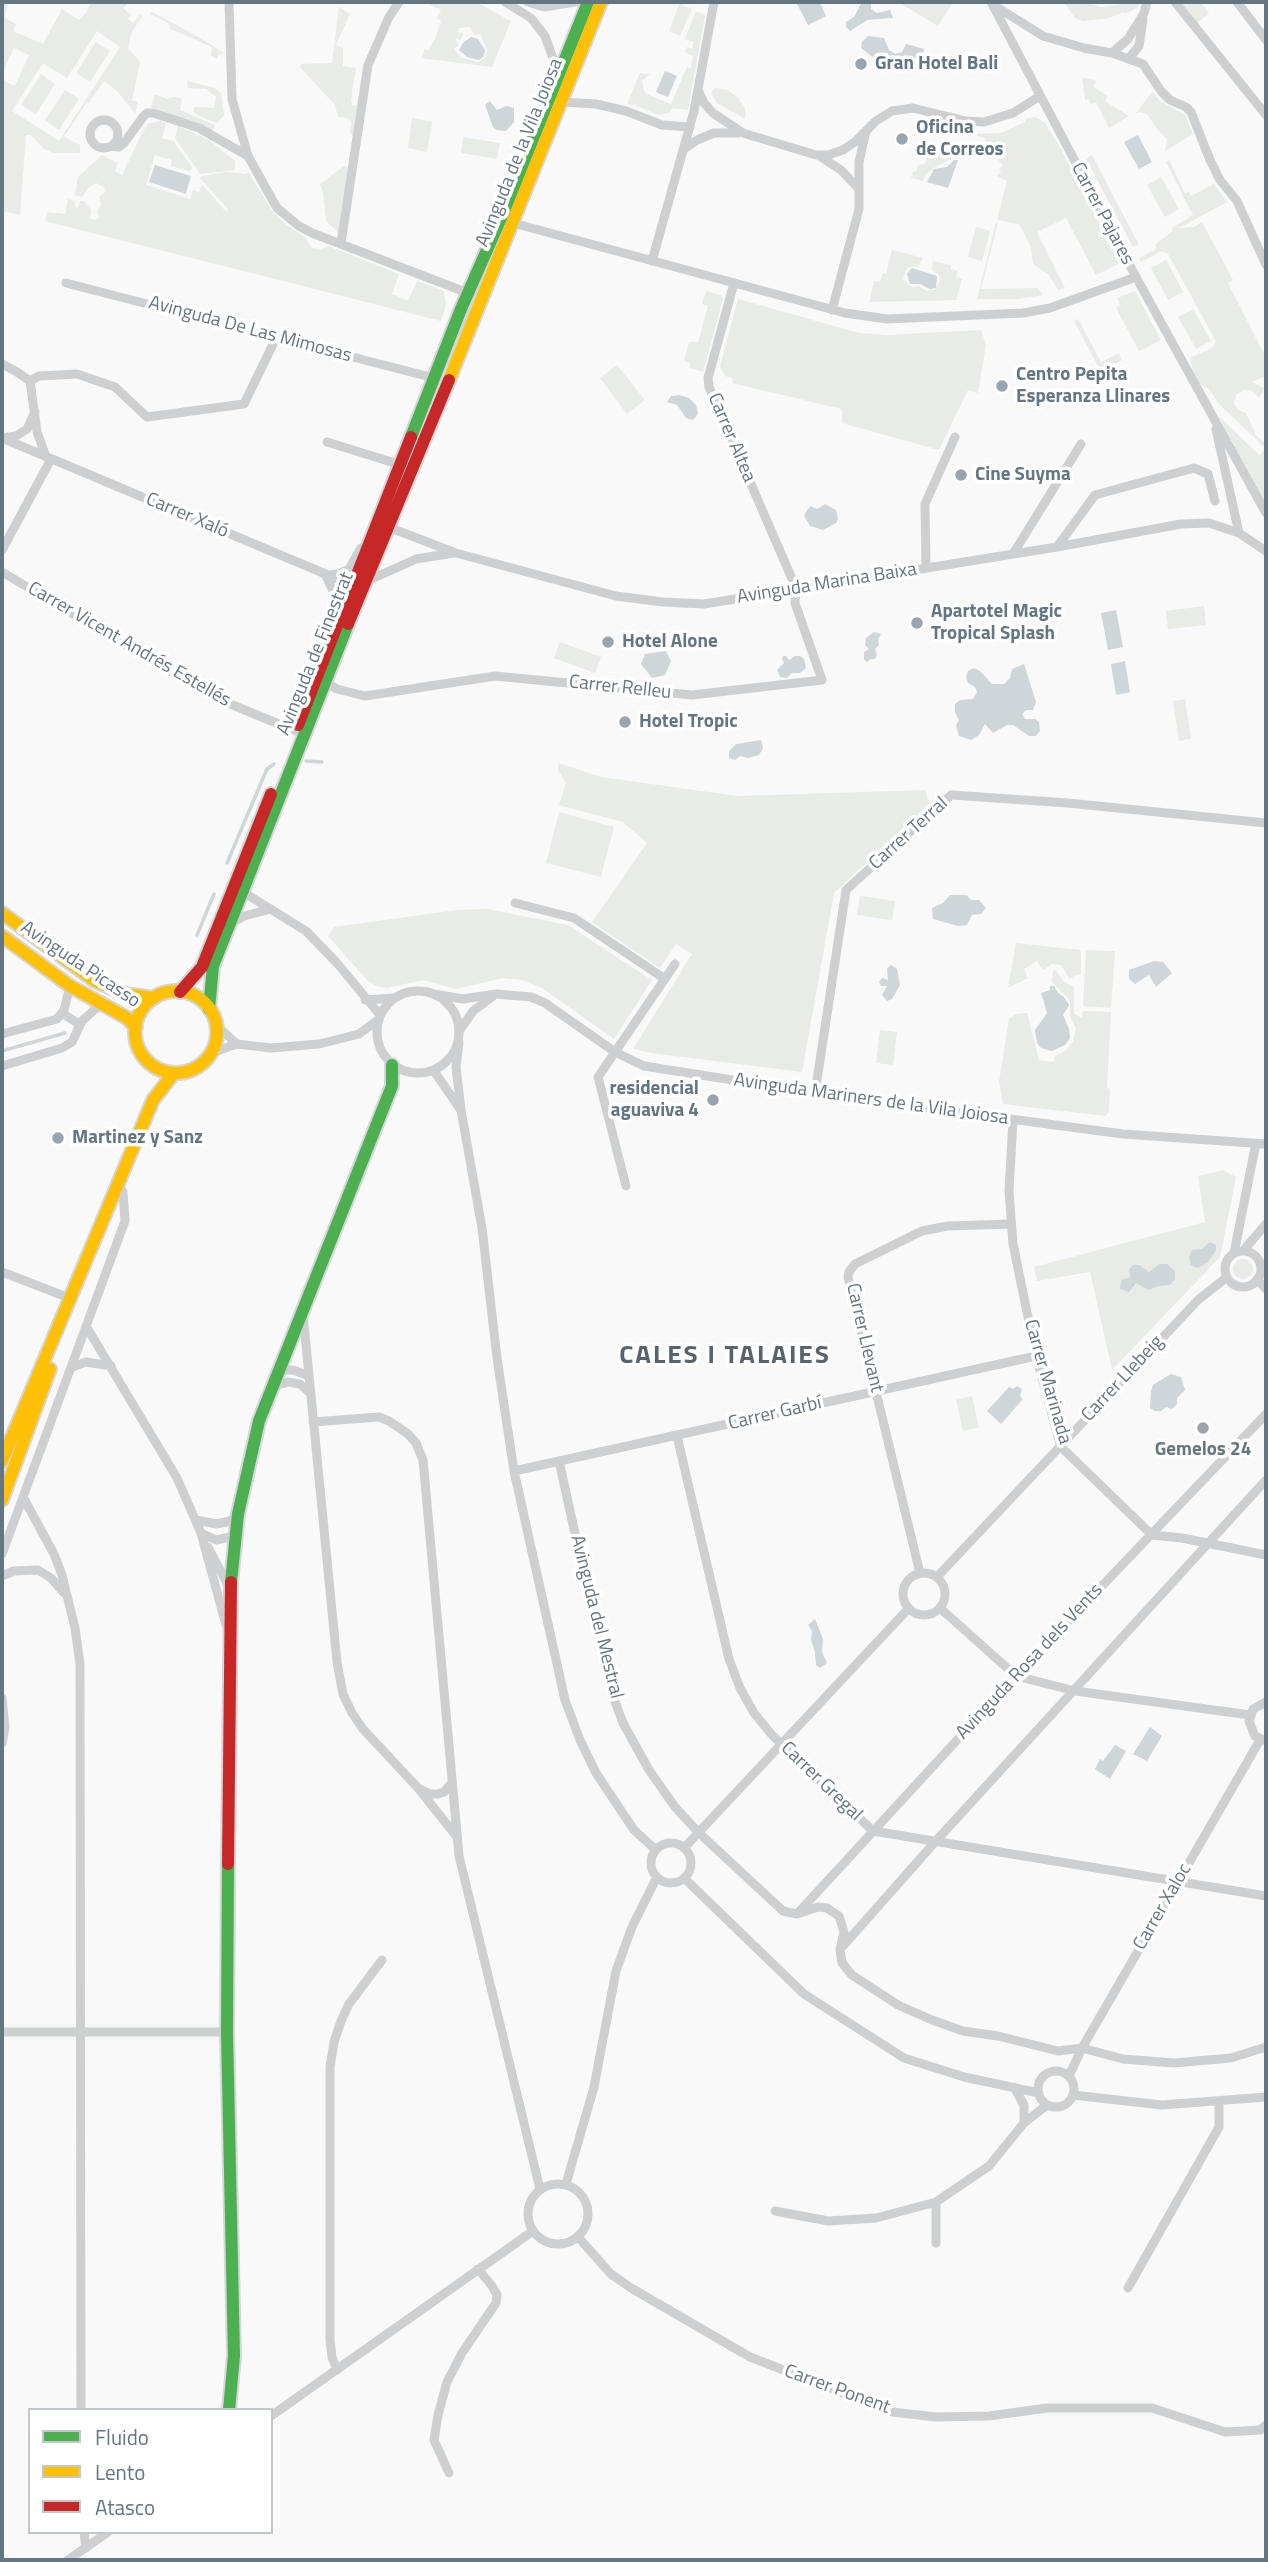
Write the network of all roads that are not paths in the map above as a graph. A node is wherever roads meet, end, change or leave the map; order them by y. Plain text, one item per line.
1 (229, 2) edge
2 (399, 2) edge
3 (505, 2) edge
4 (528, 2) edge
5 (575, 2) edge
6 (588, 2) edge
7 (601, 2) edge
8 (714, 2) edge
9 (1147, 2) edge
10 (1175, 2) edge
11 (1237, 2) edge
12 (992, 4) edge
13 (1144, 13) junction
14 (1266, 40) edge
15 (1112, 53) junction
16 (1129, 58) junction
17 (556, 79) junction
18 (698, 90) junction
19 (1040, 96) junction
20 (562, 102) junction
21 (1266, 115) edge
22 (690, 127) junction
23 (866, 130) junction
24 (118, 131) junction
25 (132, 132) junction
26 (744, 133) junction
27 (111, 146) junction
28 (684, 149) junction
29 (816, 155) junction
30 (248, 156) junction
31 (859, 189) junction
32 (508, 218) junction
33 (341, 243) junction
34 (652, 261) junction
35 (1266, 265) edge
36 (1136, 277) junction
37 (66, 282) dead end
38 (734, 283) junction
39 (468, 293) junction
40 (461, 309) joint
41 (832, 310) junction
42 (475, 318) joint
43 (277, 336) junction
44 (2, 365) edge
45 (35, 379) junction
46 (434, 379) junction
47 (35, 411) junction
48 (1214, 421) junction
49 (955, 437) dead end
50 (2, 438) edge
51 (327, 442) dead end
52 (1081, 444) dead end
53 (48, 458) junction
54 (401, 465) junction
55 (1215, 501) dead end
56 (384, 507) junction
57 (1266, 513) edge
58 (388, 527) junction
59 (1239, 533) junction
60 (372, 538) junction
61 (1057, 547) junction
62 (2, 550) edge
63 (1266, 551) edge
64 (456, 553) junction
65 (1013, 554) junction
66 (926, 568) junction
67 (2, 572) edge
68 (338, 575) junction
69 (326, 576) junction
70 (359, 583) junction
71 (796, 588) junction
72 (338, 622) junction
73 (325, 682) junction
74 (296, 731) junction
75 (1266, 822) edge
76 (243, 892) junction
77 (515, 903) dead end
78 (271, 909) junction
79 (2, 913) edge
80 (229, 924) junction
81 (2, 936) edge
82 (675, 964) dead end
83 (665, 979) junction
84 (70, 986) junction
85 (180, 992) junction
86 (434, 994) junction
87 (496, 994) junction
88 (154, 998) junction
89 (396, 998) junction
90 (365, 1000) junction
91 (101, 1004) junction
92 (209, 1009) junction
93 (62, 1013) junction
94 (379, 1017) junction
95 (79, 1024) junction
96 (216, 1025) junction
97 (136, 1027) junction
98 (460, 1030) junction
99 (2, 1034) edge
100 (359, 1034) junction
101 (378, 1039) junction
102 (459, 1042) junction
103 (237, 1044) junction
104 (615, 1052) junction
105 (211, 1054) junction
106 (151, 1065) junction
107 (393, 1065) junction
108 (2, 1066) edge
109 (434, 1071) junction
110 (174, 1073) junction
111 (412, 1073) junction
112 (392, 1086) junction
113 (815, 1093) junction
114 (153, 1100) junction
115 (461, 1110) junction
116 (1013, 1120) junction
117 (1261, 1144) edge
118 (118, 1182) junction
119 (626, 1186) dead end
120 (1011, 1224) junction
121 (1266, 1224) edge
122 (1239, 1252) junction
123 (2, 1272) edge
124 (1227, 1277) junction
125 (1257, 1279) junction
126 (1266, 1289) edge
127 (72, 1299) junction
128 (302, 1309) junction
129 (65, 1315) junction
130 (86, 1326) junction
131 (1036, 1356) junction
132 (111, 1366) junction
133 (72, 1367) junction
134 (278, 1370) junction
135 (309, 1376) junction
136 (271, 1387) junction
137 (877, 1391) junction
138 (310, 1393) junction
139 (1266, 1414) edge
140 (313, 1422) junction
141 (13, 1432) junction
142 (677, 1436) junction
143 (2, 1447) edge
144 (1060, 1447) junction
145 (2, 1461) edge
146 (559, 1461) junction
147 (514, 1471) junction
148 (1266, 1480) edge
149 (23, 1497) junction
150 (2, 1500) edge
151 (237, 1514) junction
152 (196, 1520) junction
153 (201, 1533) junction
154 (1152, 1535) junction
155 (235, 1536) junction
156 (1210, 1544) junction
157 (2, 1554) edge
158 (1266, 1555) edge
159 (920, 1573) junction
160 (2, 1576) edge
161 (937, 1577) junction
162 (230, 1589) junction
163 (68, 1600) junction
164 (909, 1608) junction
165 (940, 1608) junction
166 (229, 1637) junction
167 (1016, 1676) junction
168 (1075, 1691) junction
169 (2, 1698) edge
170 (1266, 1702) edge
171 (1250, 1715) junction
172 (1263, 1741) edge
173 (2, 1743) edge
174 (781, 1744) junction
175 (452, 1783) junction
176 (418, 1787) junction
177 (873, 1831) junction
178 (699, 1833) junction
179 (457, 1838) junction
180 (935, 1842) junction
181 (684, 1848) junction
182 (656, 1850) junction
183 (657, 1877) junction
184 (684, 1878) junction
185 (1176, 1883) junction
186 (1266, 1896) edge
187 (797, 1914) junction
188 (840, 1950) junction
189 (382, 1960) dead end
190 (2, 2032) edge
191 (82, 2032) junction
192 (227, 2032) junction
193 (1266, 2047) edge
194 (1082, 2048) junction
195 (1069, 2076) junction
196 (1014, 2087) junction
197 (1039, 2093) junction
198 (1073, 2095) junction
199 (1266, 2097) edge
200 (1219, 2101) junction
201 (1047, 2105) junction
202 (1024, 2123) junction
203 (566, 2184) junction
204 (540, 2189) junction
205 (936, 2202) junction
206 (775, 2211) dead end
207 (533, 2231) junction
208 (578, 2237) junction
209 (936, 2243) dead end
210 (478, 2269) junction
211 (1128, 2288) dead end
212 (337, 2370) junction
213 (81, 2408) edge
214 (229, 2408) edge
215 (273, 2415) edge
216 (1263, 2427) edge
217 (449, 2473) dead end
218 (84, 2534) edge
219 (105, 2534) edge
220 (86, 2548) junction
221 (68, 2560) edge

1 - 30 street
2 - 33 street
3 - 17 street
4 - 5 street
6 - 17 main road, Avinguda de la Vila Joiosa
7 - 20 main road, Avinguda de la Vila Joiosa
8 - 18 street
9 - 13 street
10 - 21 street
11 - 14 street
12 - 15 street
12 - 19 street, Carrer Pajares
13 - 15 street
13 - 16 street
15 - 16 street
16 - 35 street
17 - 32 main road, Avinguda de la Vila Joiosa
18 - 22 street
18 - 26 street
19 - 23 street
19 - 36 street, Carrer Pajares
20 - 22 street
20 - 32 main road, Avinguda de la Vila Joiosa
22 - 28 street
23 - 29 street
23 - 31 street
24 - 25 street
24 - 27 street
24 - 27 street
25 - 27 street
25 - 30 street
26 - 28 street
26 - 29 street
28 - 34 street
29 - 31 street
30 - 33 street
31 - 41 street
32 - 34 street
32 - 39 main road, Avinguda de la Vila Joiosa
32 - 42 main road, Avinguda de la Vila Joiosa
33 - 39 street
34 - 38 street
36 - 41 street
36 - 48 street, Carrer Pajares
37 - 43 street, Avinguda De Las Mimosas
38 - 41 street
38 - 71 street, Carrer Altea
39 - 40 main road, Avinguda de la Vila Joiosa
40 - 46 main road, Avinguda de Finestrat
42 - 58 main road, Avinguda de Finestrat
43 - 45 street
43 - 46 street, Avinguda De Las Mimosas
44 - 45 street
45 - 47 street
46 - 54 main road, Avinguda de Finestrat
47 - 50 street
47 - 53 street
48 - 57 street, Carrer Pajares
48 - 59 street, Carrer Pajares
49 - 66 street
50 - 53 street, Carrer Xaló
51 - 54 street
52 - 65 street
53 - 62 street
53 - 69 street, Carrer Xaló
54 - 56 main road, Avinguda de Finestrat
55 - 61 street
56 - 58 street
56 - 60 main road, Avinguda de Finestrat
56 - 68 street
58 - 60 street
58 - 64 street, Avinguda Marina Baixa
58 - 70 main road, Avinguda de Finestrat
59 - 61 street, Avinguda Marina Baixa
59 - 63 street, Avinguda Marina Baixa
60 - 70 main road, Avinguda de Finestrat
61 - 65 street, Avinguda Marina Baixa
64 - 70 street
64 - 71 street, Avinguda Marina Baixa
65 - 66 street, Avinguda Marina Baixa
66 - 71 street, Avinguda Marina Baixa
67 - 74 street, Carrer Vicent Andrés Estellés
68 - 69 street
68 - 70 street
69 - 70 street, Carrer Xaló
69 - 72 street
70 - 72 main road, Avinguda de Finestrat
70 - 73 main road, Avinguda de Finestrat
71 - 73 street, Carrer Relleu
72 - 74 main road, Avinguda de Finestrat
73 - 76 main road, Avinguda de Finestrat
74 - 85 main road, Avinguda de Finestrat
75 - 113 street, Carrer Terral
76 - 78 street
76 - 80 main road, Avinguda de Finestrat
77 - 83 street
78 - 80 street
78 - 90 street
79 - 88 main road, Avinguda Picasso
80 - 92 main road, Avinguda de Finestrat
81 - 84 main road, Avinguda Picasso
82 - 83 street
83 - 104 street
84 - 91 main road, Avinguda Picasso
84 - 93 street
85 - 88 main road
85 - 92 main road
86 - 87 street, Avinguda Mariners de la Vila Joiosa
86 - 89 street
86 - 98 street
87 - 98 street
87 - 104 street, Avinguda Mariners de la Vila Joiosa
88 - 97 main road
89 - 90 street
89 - 94 street
90 - 94 street
91 - 95 street
91 - 97 main road, Avinguda Picasso
92 - 96 main road
93 - 95 street
93 - 99 street
94 - 100 street
94 - 101 street
95 - 108 street
96 - 103 street
96 - 105 main road
97 - 106 main road
98 - 102 street
100 - 101 street
100 - 103 street
101 - 107 street
102 - 109 street
102 - 115 street
103 - 105 street
104 - 113 street, Avinguda Mariners de la Vila Joiosa
104 - 119 street
105 - 110 main road
106 - 110 main road
106 - 114 main road
107 - 111 street
107 - 112 main road
109 - 111 street
109 - 115 street
110 - 114 main road
111 - 112 street
112 - 128 main road
113 - 116 street, Avinguda Mariners de la Vila Joiosa
114 - 118 main road
115 - 147 street
116 - 117 street, Avinguda Mariners de la Vila Joiosa
116 - 120 street, Carrer Marinada
117 - 122 street
118 - 127 main road
118 - 130 street
120 - 131 street, Carrer Marinada
120 - 137 street, Carrer Llevant
121 - 122 street
122 - 124 street
122 - 125 street
123 - 127 street
124 - 125 street
124 - 144 street, Carrer Llebeig
125 - 126 street
127 - 129 main road
128 - 134 main road
128 - 135 street
129 - 141 main road
129 - 150 main road
130 - 132 street
130 - 133 street
131 - 137 street, Carrer Garbí
131 - 144 street, Carrer Marinada
132 - 133 street
132 - 152 street
133 - 149 street
134 - 135 street
134 - 136 main road
135 - 138 street
136 - 138 street
136 - 151 main road
137 - 142 street, Carrer Garbí
137 - 159 street, Carrer Llevant
138 - 140 street
139 - 154 street, Avinguda Rosa dels Vents
140 - 175 street
140 - 176 street
141 - 143 main road
141 - 145 main road
142 - 146 street, Carrer Garbí
142 - 174 street, Carrer Gregal
144 - 154 street, Carrer Marinada
144 - 161 street, Carrer Llebeig
146 - 147 street, Carrer Garbí
146 - 178 street, Avinguda del Mestral
147 - 182 street
148 - 156 street
149 - 157 street
149 - 163 street
151 - 152 street
151 - 155 main road
152 - 153 street
153 - 155 street
153 - 162 street
153 - 166 street
154 - 156 street
154 - 167 street, Avinguda Rosa dels Vents
155 - 162 main road
156 - 158 street
156 - 168 street
159 - 161 street
159 - 164 street
160 - 163 street
161 - 165 street
162 - 166 main road
163 - 191 street
164 - 165 street
164 - 174 street
165 - 167 street
166 - 192 main road
167 - 168 street
167 - 177 street, Avinguda Rosa dels Vents
168 - 171 street
168 - 180 street
169 - 173 street
170 - 171 street
171 - 172 street
172 - 185 street, Carrer Xaloc
174 - 177 street, Carrer Gregal
174 - 178 street
175 - 176 street
175 - 179 street
176 - 179 street
177 - 180 street, Carrer Gregal
177 - 187 street, Avinguda Rosa dels Vents
178 - 181 street
178 - 187 street, Avinguda del Mestral
179 - 204 street
180 - 185 street, Carrer Gregal
180 - 188 street
181 - 182 street
181 - 184 street
182 - 183 street
183 - 184 street
183 - 203 street
184 - 196 street
185 - 186 street, Carrer Gregal
185 - 194 street, Carrer Xaloc
187 - 188 street
188 - 194 street
189 - 212 street
190 - 191 street
191 - 192 street
191 - 213 street
192 - 214 main road
193 - 194 street
194 - 195 street, Carrer Xaloc
195 - 197 street
195 - 198 street
196 - 197 street
196 - 202 street
197 - 201 street
198 - 200 street
198 - 201 street
199 - 200 street
200 - 211 street
201 - 202 street
202 - 205 street
203 - 204 street
203 - 208 street
204 - 207 street
205 - 206 street
205 - 209 street
207 - 208 street
207 - 210 street
208 - 216 street, Carrer Ponent
210 - 212 street
210 - 217 street
212 - 215 street
218 - 220 street
219 - 220 street
220 - 221 street

